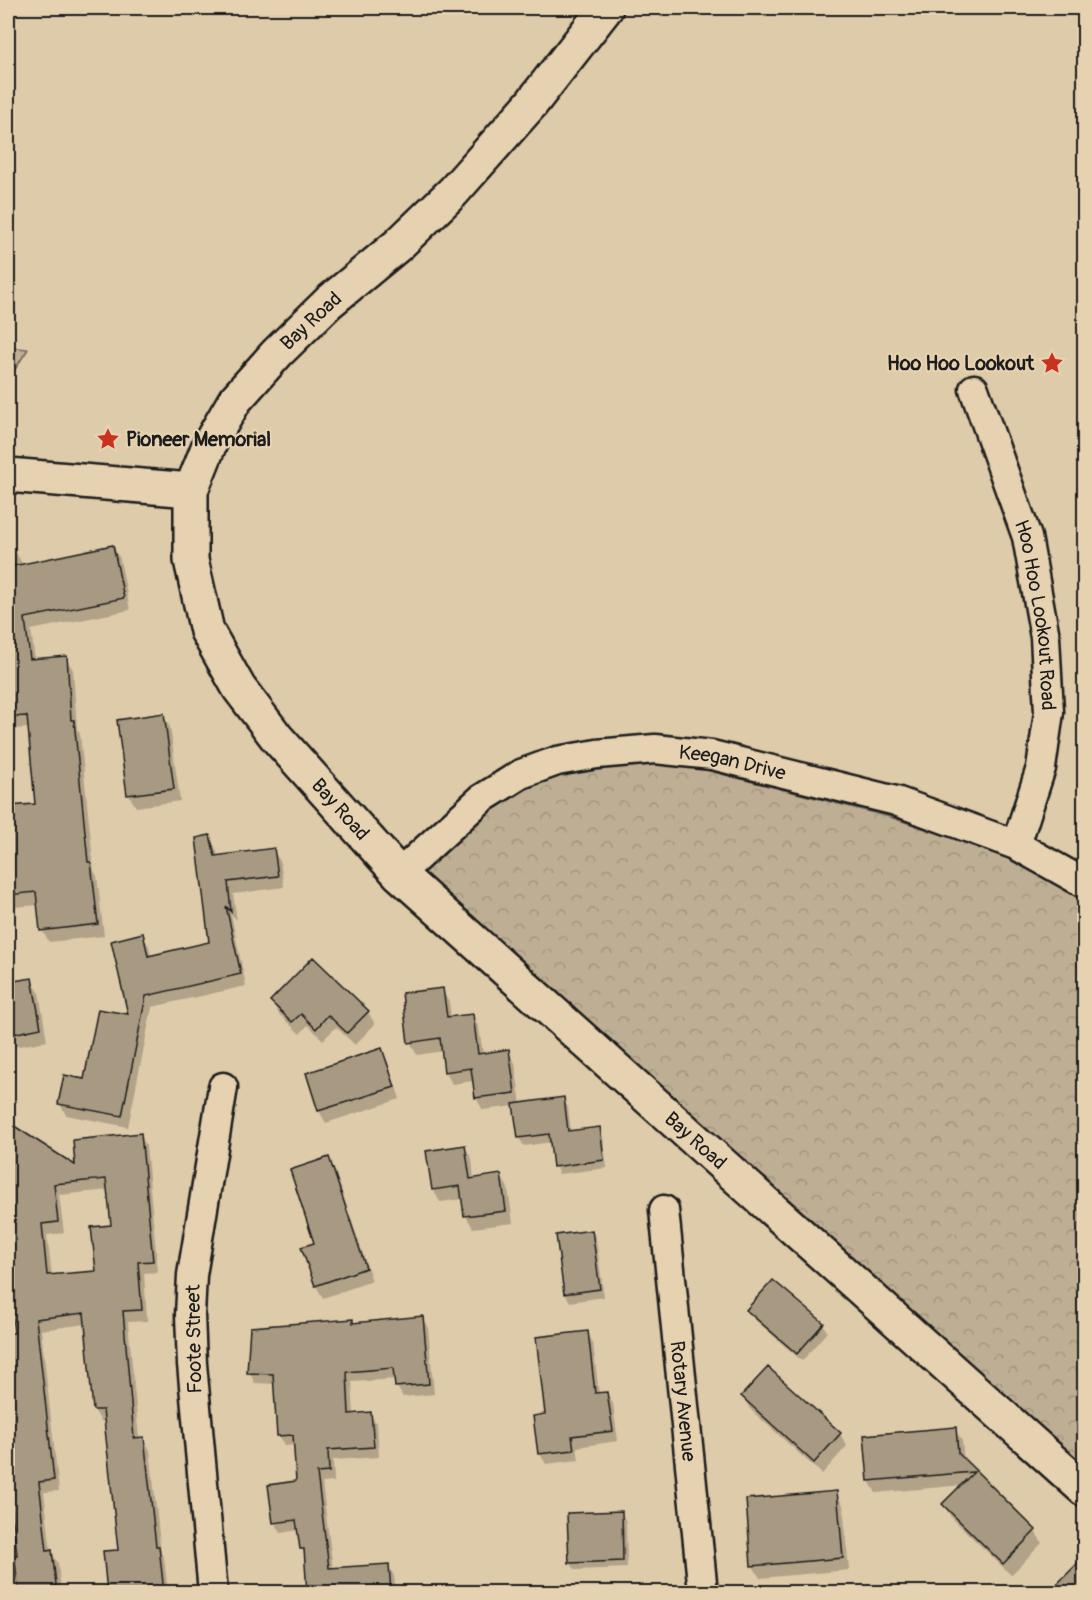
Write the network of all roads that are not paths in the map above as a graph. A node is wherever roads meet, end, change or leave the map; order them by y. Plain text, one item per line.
1 (606, 8) edge
2 (974, 389) dead end
3 (8, 475) edge
4 (191, 490) junction
5 (1016, 845) junction
6 (399, 874) junction
7 (1084, 883) edge
8 (223, 1087) dead end
9 (664, 1210) dead end
10 (1084, 1489) edge
11 (213, 1593) edge
12 (703, 1593) edge

1 - 4 main road, Bay Road
2 - 5 street, Hoo Hoo Lookout Road
3 - 4 main road
4 - 6 main road, Bay Road
5 - 6 street, Keegan Drive
5 - 7 street, Keegan Drive
6 - 10 main road, Bay Road
8 - 11 street, Foote Street
9 - 12 street, Rotary Avenue

